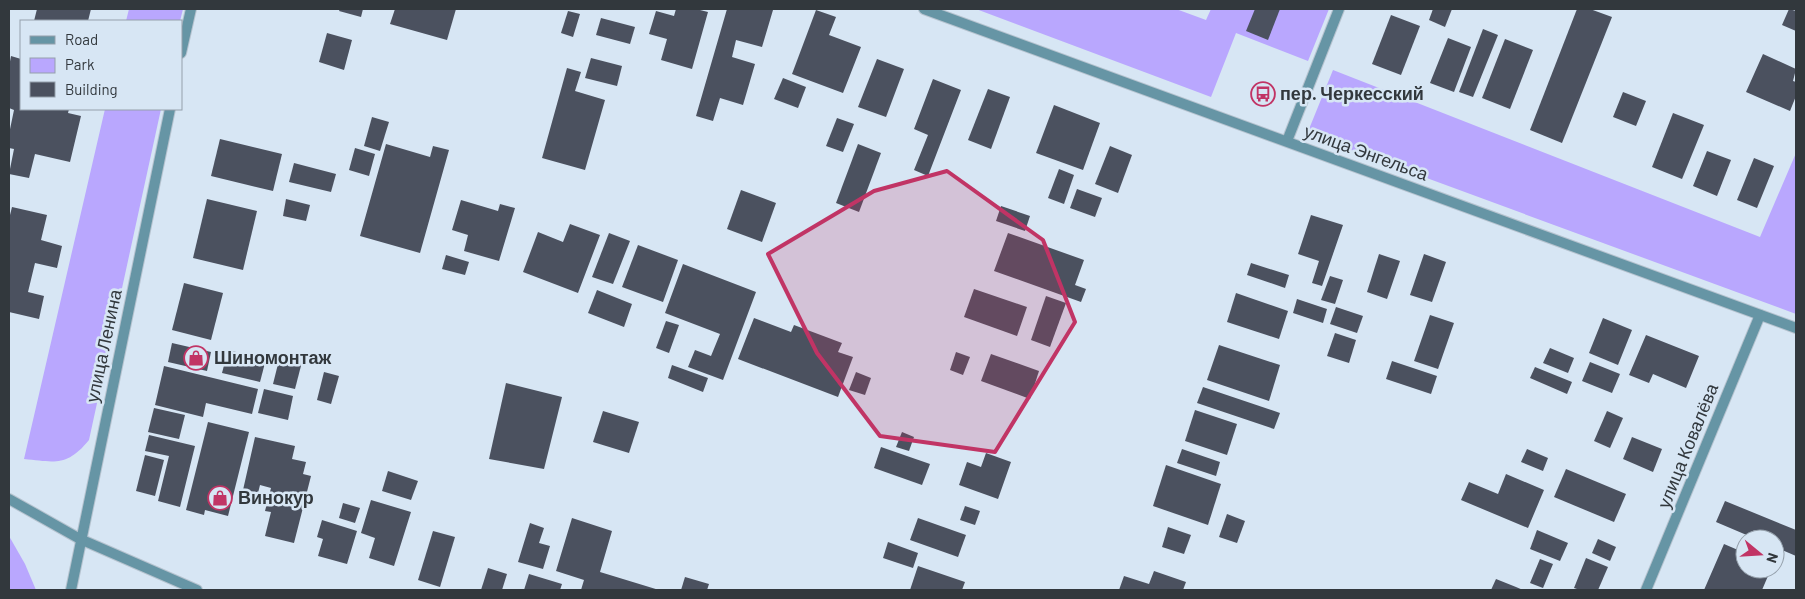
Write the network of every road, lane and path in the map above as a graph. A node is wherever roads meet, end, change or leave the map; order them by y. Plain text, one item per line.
1 (191, 9) edge
2 (924, 9) edge
3 (1339, 9) edge
4 (182, 49) edge
5 (170, 110) edge
6 (1286, 142) junction
7 (1760, 315) junction
8 (1796, 328) edge
9 (9, 499) edge
10 (80, 539) junction
11 (71, 590) edge
12 (197, 590) edge
13 (1646, 590) edge

1 - 4 street
2 - 6 street, улица Энгельса
3 - 6 street
5 - 10 street, улица Ленина
6 - 7 street, улица Энгельса
7 - 8 street, улица Энгельса
7 - 13 street, улица Ковалёва
9 - 10 street
10 - 11 street, улица Ленина
10 - 12 street

